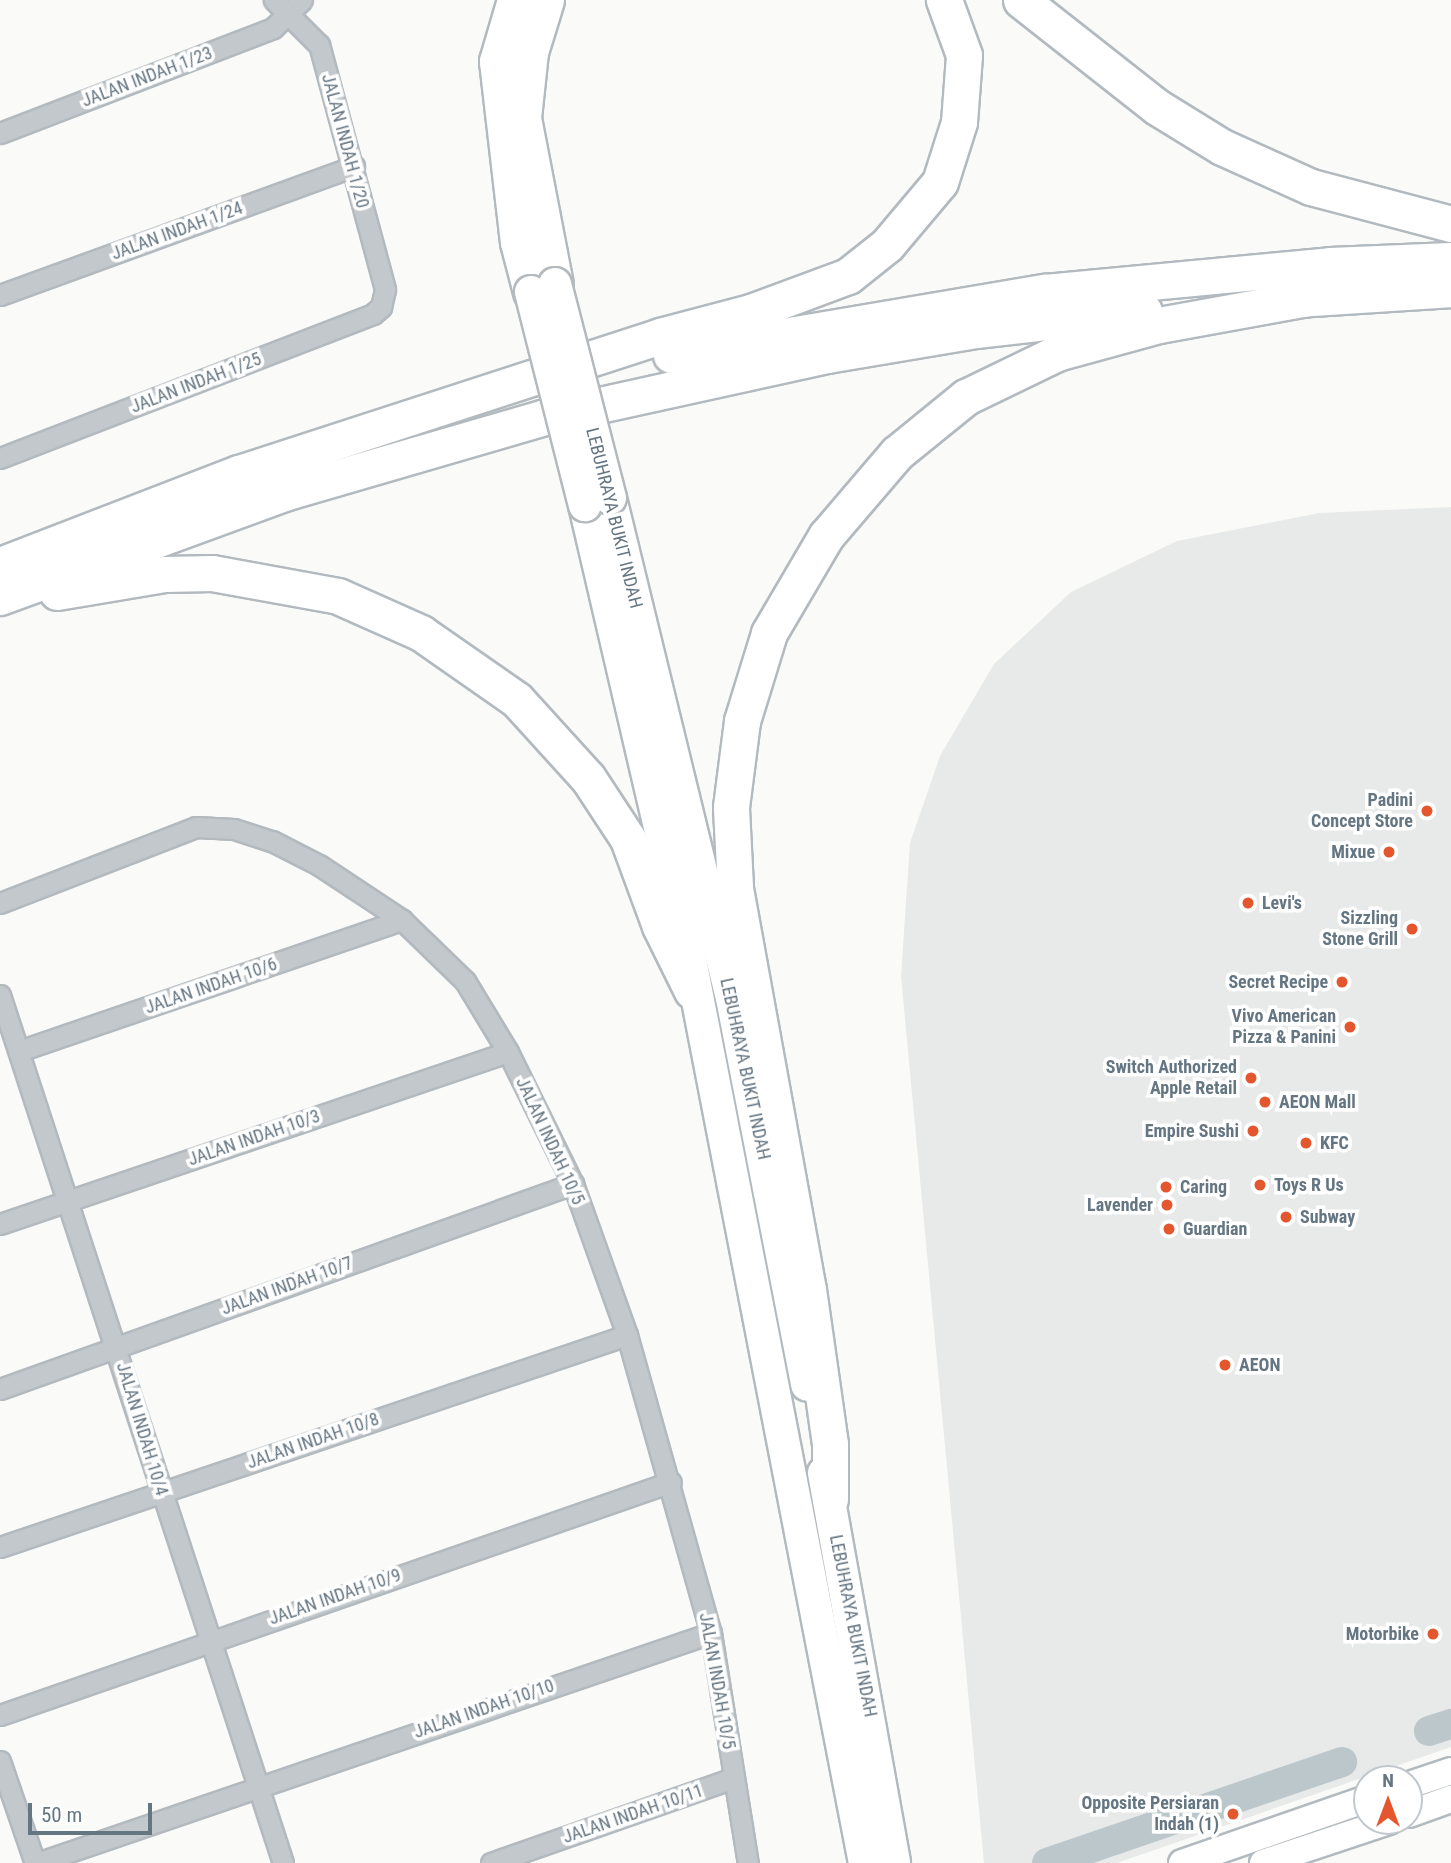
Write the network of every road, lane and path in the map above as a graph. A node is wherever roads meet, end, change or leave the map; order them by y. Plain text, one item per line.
1 (515, 0) edge
2 (546, 0) edge
3 (944, 0) edge
4 (1021, 0) edge
5 (288, 4) edge
6 (0, 133) edge
7 (354, 166) junction
8 (1451, 224) edge
9 (1451, 260) edge
10 (543, 288) junction
11 (1451, 289) edge
12 (0, 295) edge
13 (1307, 298) junction
14 (385, 299) joint
15 (506, 387) junction
16 (0, 458) edge
17 (597, 501) junction
18 (0, 565) edge
19 (0, 597) edge
20 (0, 603) edge
21 (0, 903) edge
22 (402, 920) junction
23 (692, 992) junction
24 (0, 995) edge
25 (19, 1051) junction
26 (508, 1052) junction
27 (573, 1184) junction
28 (65, 1202) junction
29 (0, 1224) edge
30 (627, 1335) junction
31 (117, 1347) junction
32 (0, 1389) edge
33 (671, 1482) junction
34 (162, 1494) junction
35 (830, 1499) junction
36 (0, 1547) edge
37 (711, 1633) junction
38 (209, 1641) junction
39 (0, 1715) edge
40 (0, 1760) edge
41 (1451, 1771) edge
42 (734, 1778) junction
43 (1423, 1780) edge
44 (257, 1786) junction
45 (1451, 1799) edge
46 (1353, 1804) edge
47 (1423, 1809) edge
48 (1353, 1833) edge
49 (36, 1863) edge
50 (283, 1863) edge
51 (491, 1863) edge
52 (748, 1863) edge
53 (865, 1863) edge
54 (894, 1863) edge
55 (1182, 1863) edge
56 (1263, 1863) edge

1 - 10 highway
2 - 10 highway
3 - 15 highway
4 - 8 highway
5 - 6 street, JALAN INDAH 1/23
5 - 7 street, JALAN INDAH 1/20
7 - 12 street, JALAN INDAH 1/24
7 - 14 street, JALAN INDAH 1/20
9 - 15 highway
10 - 17 highway, LEBUHRAYA BUKIT INDAH, bridge
11 - 13 highway
13 - 19 highway
13 - 35 highway
14 - 16 street, JALAN INDAH 1/25
15 - 18 highway
17 - 23 highway, LEBUHRAYA BUKIT INDAH
17 - 35 highway, LEBUHRAYA BUKIT INDAH
20 - 23 highway
21 - 22 street, JALAN INDAH 10/5
22 - 25 street, JALAN INDAH 10/6
22 - 26 street, JALAN INDAH 10/5
23 - 53 highway, LEBUHRAYA BUKIT INDAH
24 - 25 street, JALAN INDAH 10/4
25 - 28 street, JALAN INDAH 10/4
26 - 27 street, JALAN INDAH 10/5
26 - 28 street, JALAN INDAH 10/3
27 - 30 street, JALAN INDAH 10/5
27 - 31 street, JALAN INDAH 10/7
28 - 29 street, JALAN INDAH 10/3
28 - 31 street, JALAN INDAH 10/4
30 - 33 street, JALAN INDAH 10/5
30 - 34 street, JALAN INDAH 10/8
31 - 32 street, JALAN INDAH 10/7
31 - 34 street, JALAN INDAH 10/4
33 - 37 street, JALAN INDAH 10/5
33 - 38 street, JALAN INDAH 10/9
34 - 36 street, JALAN INDAH 10/8
34 - 38 street, JALAN INDAH 10/4
35 - 54 highway, LEBUHRAYA BUKIT INDAH
37 - 42 street, JALAN INDAH 10/5
37 - 44 street, JALAN INDAH 10/10
38 - 39 street, JALAN INDAH 10/9
38 - 44 street, JALAN INDAH 10/4
40 - 49 street
41 - 43 main road
42 - 51 street, JALAN INDAH 10/11
42 - 52 street, JALAN INDAH 10/5
44 - 49 street, JALAN INDAH 10/10
44 - 50 street, JALAN INDAH 10/4
45 - 47 main road
46 - 55 main road
48 - 56 main road

